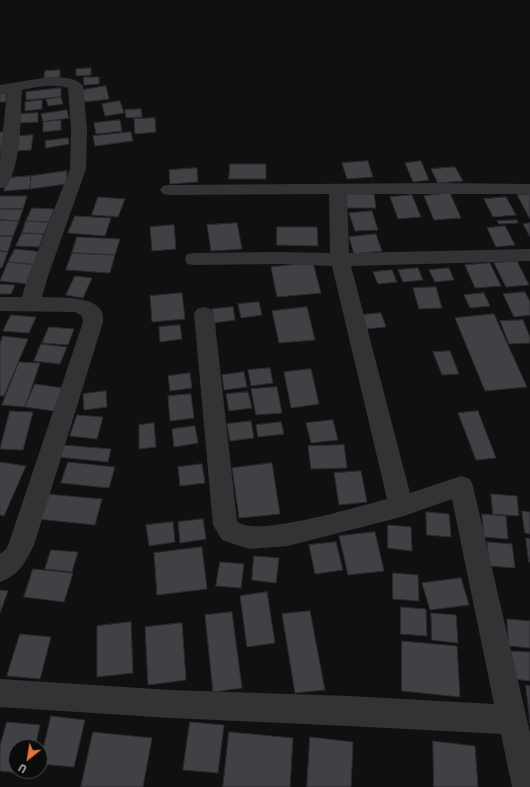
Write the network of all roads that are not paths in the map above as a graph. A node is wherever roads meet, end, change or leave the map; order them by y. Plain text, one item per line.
1 (7, 89) edge
2 (0, 183) edge
3 (338, 189) junction
4 (530, 189) edge
5 (169, 190) dead end
6 (530, 255) edge
7 (194, 259) dead end
8 (340, 260) junction
9 (30, 305) junction
10 (2, 309) edge
11 (204, 314) dead end
12 (401, 506) junction
13 (0, 570) edge
14 (0, 693) edge
15 (512, 720) junction
16 (527, 787) edge

1 - 2 street
1 - 9 street
3 - 4 street
3 - 5 street
3 - 8 street
6 - 8 street
7 - 8 street
8 - 12 street
9 - 10 street
9 - 13 street
11 - 12 street
12 - 15 street
14 - 15 street
15 - 16 street

